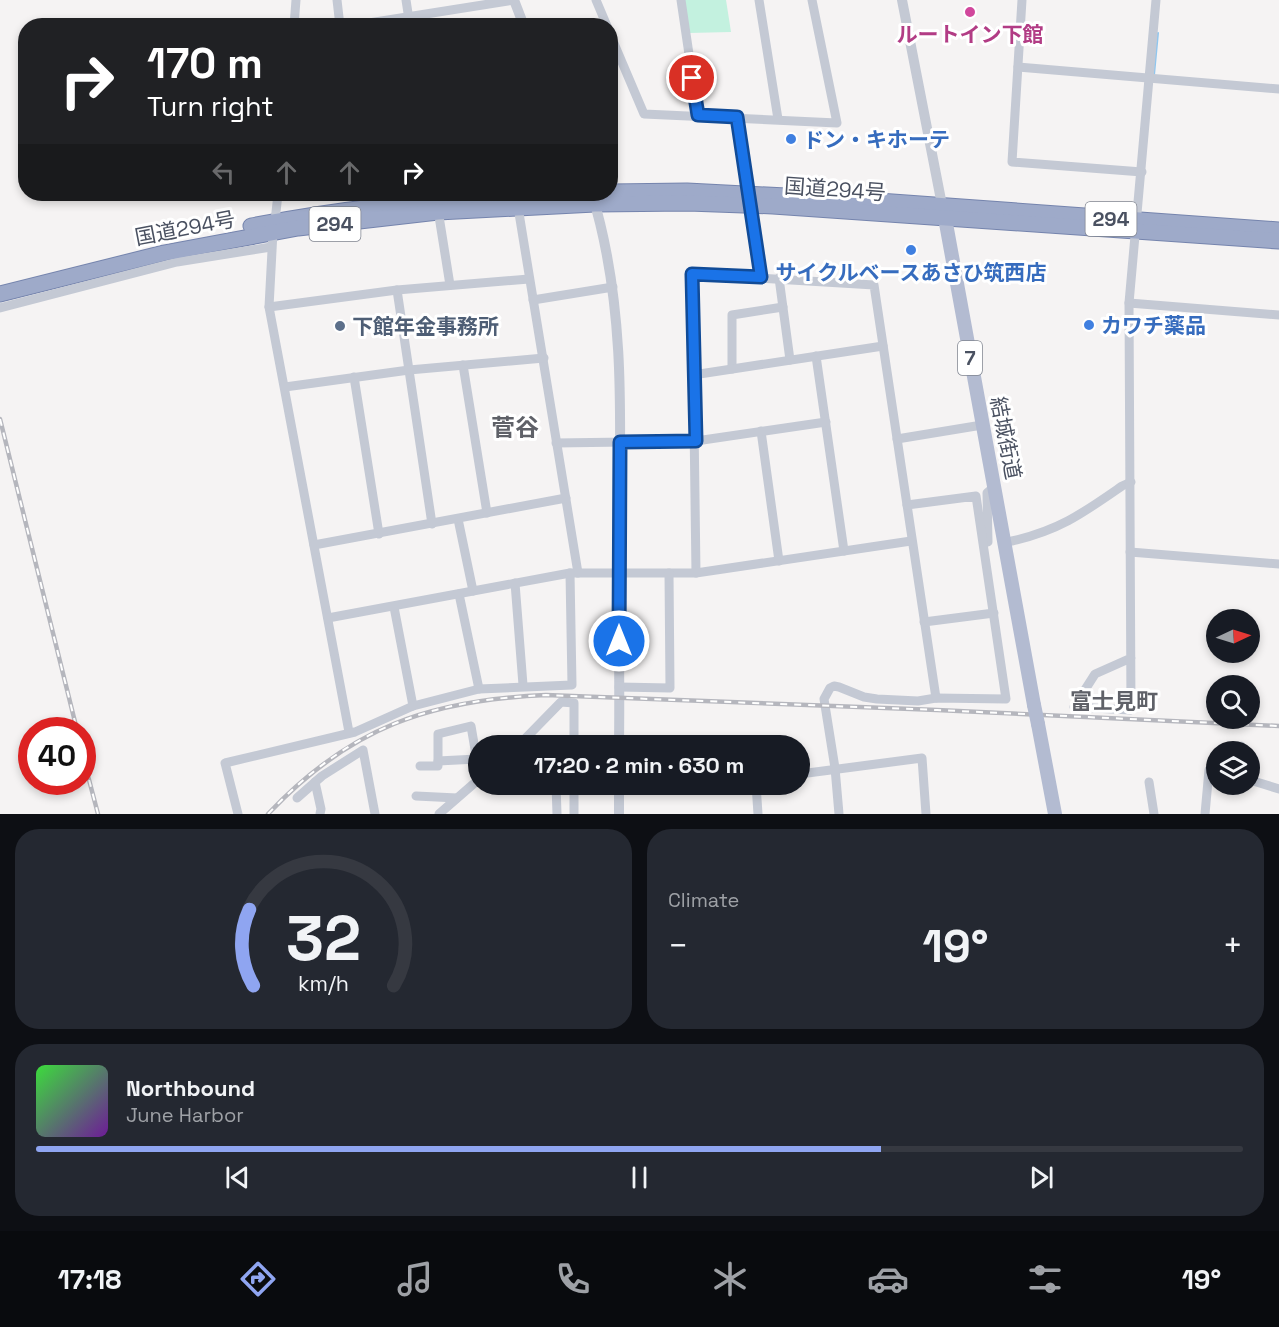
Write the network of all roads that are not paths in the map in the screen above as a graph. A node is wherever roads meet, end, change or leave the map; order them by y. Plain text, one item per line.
1 (296, 0) edge
2 (337, 0) edge
3 (406, 0) edge
4 (514, 0) edge
5 (596, 0) edge
6 (681, 0) edge
7 (759, 0) edge
8 (812, 0) edge
9 (902, 0) edge
10 (1022, 0) edge
11 (1156, 0) edge
12 (295, 18) edge
13 (339, 18) edge
14 (409, 18) edge
15 (425, 18) edge
16 (521, 18) edge
17 (604, 18) edge
18 (618, 53) edge
19 (1018, 67) junction
20 (1150, 79) junction
21 (1279, 88) edge
22 (698, 115) junction
23 (737, 117) junction
24 (778, 119) junction
25 (1142, 172) junction
26 (618, 192) edge
27 (749, 199) junction
28 (618, 200) edge
29 (277, 201) edge
30 (574, 201) edge
31 (593, 201) edge
32 (437, 202) edge
33 (518, 207) junction
34 (943, 212) junction
35 (1137, 226) junction
36 (1279, 230) edge
37 (273, 233) junction
38 (1279, 241) edge
39 (78, 268) junction
40 (761, 277) junction
41 (779, 278) junction
42 (529, 279) junction
43 (0, 284) edge
44 (450, 285) junction
45 (613, 287) junction
46 (397, 290) junction
47 (0, 294) edge
48 (533, 300) junction
49 (1130, 303) junction
50 (269, 307) junction
51 (783, 307) junction
52 (0, 308) edge
53 (1279, 315) edge
54 (883, 346) junction
55 (816, 356) junction
56 (544, 358) junction
57 (790, 360) junction
58 (463, 365) junction
59 (732, 369) junction
60 (409, 370) junction
61 (693, 375) junction
62 (354, 377) junction
63 (285, 387) junction
64 (826, 422) junction
65 (982, 425) junction
66 (761, 432) junction
67 (897, 439) junction
68 (696, 441) junction
69 (620, 442) junction
70 (556, 443) junction
71 (1131, 482) junction
72 (994, 487) junction
73 (566, 498) junction
74 (907, 505) junction
75 (487, 513) junction
76 (458, 519) junction
77 (432, 524) junction
78 (379, 534) junction
79 (911, 541) junction
80 (1012, 541) dead end
81 (989, 544) junction
82 (314, 545) junction
83 (844, 551) junction
84 (1130, 552) junction
85 (779, 561) junction
86 (1279, 564) edge
87 (574, 573) junction
88 (619, 573) junction
89 (669, 573) junction
90 (696, 573) junction
91 (515, 583) junction
92 (473, 591) junction
93 (459, 594) junction
94 (394, 607) junction
95 (994, 613) junction
96 (328, 618) junction
97 (924, 622) junction
98 (1131, 658) junction
99 (523, 686) junction
100 (619, 687) junction
101 (479, 689) junction
102 (936, 698) junction
103 (413, 705) junction
104 (349, 732) junction
105 (473, 735) edge
106 (529, 735) edge
107 (574, 735) edge
108 (619, 735) edge
109 (438, 761) junction
110 (468, 762) edge
111 (420, 766) dead end
112 (835, 768) junction
113 (810, 772) edge
114 (315, 782) junction
115 (1149, 782) dead end
116 (1260, 783) edge
117 (468, 789) edge
118 (1279, 789) edge
119 (556, 795) edge
120 (574, 795) edge
121 (619, 795) edge
122 (757, 795) edge
123 (1207, 795) edge
124 (416, 796) dead end
125 (297, 798) dead end
126 (457, 798) junction
127 (238, 814) edge
128 (320, 814) edge
129 (375, 814) edge
130 (439, 814) edge
131 (557, 814) edge
132 (574, 814) edge
133 (619, 814) edge
134 (758, 814) edge
135 (839, 814) edge
136 (926, 814) edge
137 (1055, 814) edge
138 (1154, 814) edge
139 (1205, 814) edge

1 - 12 street
2 - 13 street
3 - 14 street
4 - 15 street
4 - 16 street
5 - 17 street
6 - 22 street
7 - 24 street
8 - 24 street
9 - 34 street, 結城街道
10 - 19 street
11 - 20 street
18 - 22 street
19 - 20 street
19 - 25 street
20 - 21 street
20 - 25 street
22 - 23 street
23 - 24 street
23 - 27 street
25 - 35 street
26 - 27 highway, 国道294号 / 294
27 - 28 highway, 国道294号 / 294
27 - 34 highway, 国道294号 / 294
27 - 40 street
29 - 37 street
30 - 33 highway, 国道294号 / 294
31 - 45 street
32 - 33 highway, 国道294号 / 294
32 - 37 highway, 国道294号 / 294
32 - 44 street
33 - 42 street
34 - 35 highway, 国道294号 / 294
34 - 65 main road, 結城街道 / 7
35 - 36 highway, 国道294号 / 294
35 - 38 highway, 国道294号 / 294
35 - 49 street
37 - 39 highway, 国道294号 / 294
37 - 50 street
37 - 52 street
39 - 43 highway, 国道294号 / 294
39 - 47 highway, 国道294号 / 294
40 - 41 street
40 - 61 street
41 - 51 street
41 - 54 street
42 - 44 street
42 - 48 street
44 - 46 street
45 - 48 street
45 - 69 street
46 - 50 street
46 - 60 street
48 - 56 street
49 - 53 street
49 - 71 street
50 - 63 street
51 - 57 street
51 - 59 street
54 - 55 street
54 - 67 street
55 - 57 street
55 - 64 street
56 - 58 street
56 - 70 street
57 - 59 street
58 - 60 street
58 - 75 street
59 - 61 street
60 - 62 street
60 - 77 street
61 - 68 street
62 - 63 street
62 - 78 street
63 - 82 street
64 - 66 street
64 - 83 street
65 - 67 street
65 - 72 main road, 結城街道 / 7
66 - 68 street
66 - 85 street
67 - 74 street
68 - 69 street
68 - 90 street
69 - 70 street
69 - 88 street
70 - 73 street
71 - 80 street
71 - 84 street
72 - 81 street
72 - 137 main road, 結城街道 / 7, bridge
73 - 75 street
73 - 87 street
74 - 79 street
74 - 81 street
75 - 76 street
76 - 77 street
76 - 92 street
77 - 78 street
78 - 82 street
79 - 83 street
79 - 97 street
81 - 95 street
82 - 96 street
83 - 85 street
84 - 86 street
84 - 98 street
85 - 90 street
87 - 88 street
87 - 91 street
87 - 99 street
88 - 89 street
88 - 100 street
89 - 90 street
89 - 100 street
91 - 92 street
91 - 99 street
92 - 93 street
93 - 94 street
93 - 101 street
94 - 96 street
94 - 103 street
95 - 97 street
95 - 102 street
96 - 104 street
97 - 102 street
98 - 98 street
99 - 101 street
100 - 108 street
101 - 103 street
102 - 112 street
103 - 104 street
104 - 127 street
105 - 109 street
106 - 107 street
109 - 110 street
109 - 111 street
112 - 113 street
112 - 135 street
112 - 136 street
114 - 125 street
114 - 128 street
114 - 129 street
115 - 138 street
116 - 118 street
117 - 126 street
119 - 131 street
120 - 132 street
121 - 133 street
122 - 134 street
123 - 139 street
124 - 126 street
126 - 130 street

